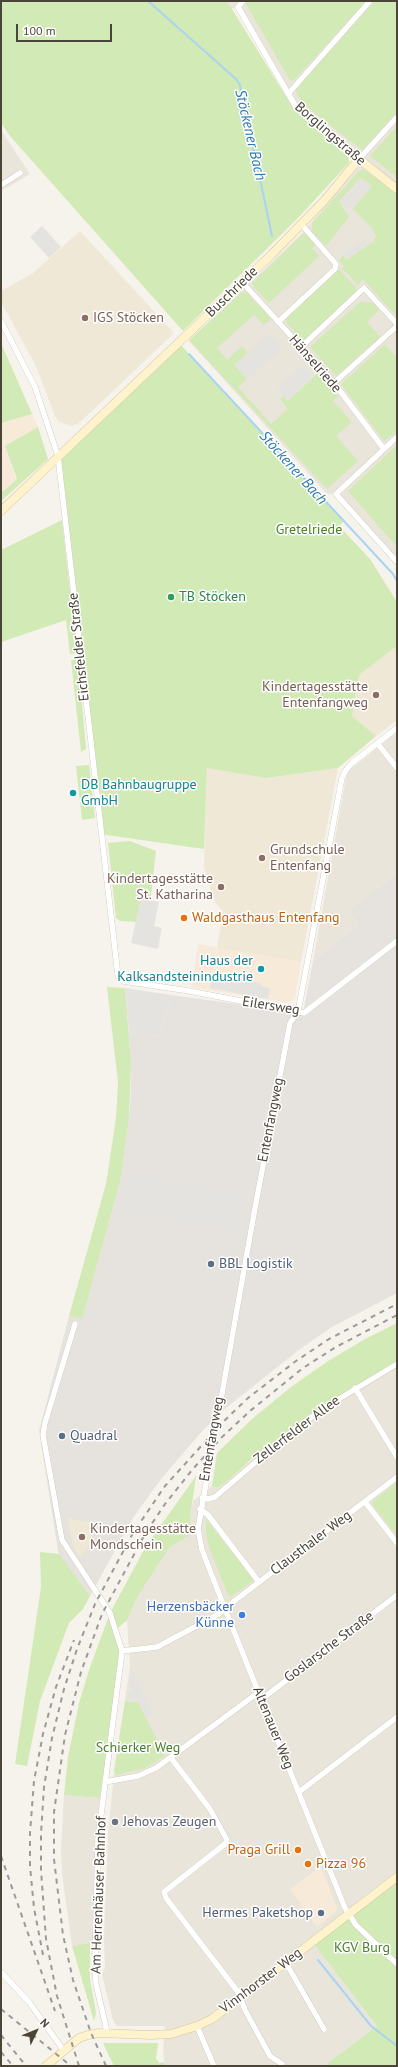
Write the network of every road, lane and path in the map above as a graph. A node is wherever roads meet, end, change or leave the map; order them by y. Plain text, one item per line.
1 (243, 1) edge
2 (370, 1) edge
3 (288, 94) junction
4 (397, 117) edge
5 (359, 159) junction
6 (20, 173) dead end
7 (1, 185) edge
8 (397, 189) edge
9 (301, 224) junction
10 (242, 282) junction
11 (1, 321) edge
12 (278, 322) junction
13 (397, 325) edge
14 (301, 346) junction
15 (334, 383) junction
16 (397, 437) edge
17 (384, 450) junction
18 (58, 456) junction
19 (1, 511) edge
20 (397, 562) edge
21 (397, 728) edge
22 (377, 743) junction
23 (397, 768) edge
24 (397, 941) edge
25 (122, 981) joint
26 (298, 1012) junction
27 (75, 1324) dead end
28 (397, 1364) edge
29 (355, 1388) junction
30 (397, 1458) edge
31 (397, 1477) edge
32 (202, 1498) junction
33 (365, 1502) junction
34 (200, 1509) junction
35 (199, 1540) joint
36 (397, 1543) edge
37 (259, 1582) junction
38 (397, 1595) edge
39 (225, 1609) junction
40 (122, 1651) junction
41 (259, 1692) junction
42 (262, 1698) junction
43 (397, 1717) edge
44 (171, 1758) junction
45 (105, 1782) junction
46 (299, 1792) junction
47 (397, 1877) edge
48 (349, 1914) junction
49 (286, 1963) junction
50 (397, 1964) edge
51 (1, 1972) edge
52 (241, 1998) junction
53 (197, 2026) junction
54 (324, 2029) dead end
55 (106, 2034) junction
56 (64, 2051) junction
57 (282, 2064) dead end
58 (46, 2066) edge
59 (214, 2066) edge

1 - 3 street, Borglingstraße
2 - 3 street
3 - 5 street, Borglingstraße
4 - 5 street, Buschriede
5 - 8 street, Borglingstraße
5 - 9 street, Buschriede
6 - 7 street
9 - 10 street, Buschriede
9 - 12 street
10 - 12 street, Hänselriede
10 - 18 street, Buschriede
11 - 18 street, Eichsfelder Straße
12 - 14 street, Hänselriede
13 - 14 street
13 - 15 street
14 - 15 street, Hänselriede
15 - 17 street, Hänselriede
16 - 17 street
17 - 20 street
18 - 19 street, Buschriede
18 - 25 street, Eichsfelder Straße
21 - 22 street, Entenfangweg
22 - 23 street
22 - 26 street, Entenfangweg
24 - 26 street, Eilersweg
25 - 26 street, Eilersweg
26 - 32 street, Entenfangweg
27 - 40 street, Am Herrenhäuser Bahnhof
28 - 29 street, Zellerfelder Allee
29 - 30 street
29 - 32 street, Zellerfelder Allee
31 - 33 street, Clausthaler Weg
32 - 34 street, Entenfangweg
33 - 36 street
33 - 37 street, Clausthaler Weg
34 - 35 street, Entenfangweg
34 - 37 street
35 - 39 street, Altenauer Weg
37 - 39 street, Clausthaler Weg
38 - 42 street, Goslarsche Straße
39 - 40 street, Clausthaler Weg
39 - 41 street, Altenauer Weg
40 - 45 street, Am Herrenhäuser Bahnhof
41 - 42 street, Altenauer Weg
41 - 44 street
42 - 46 street, Altenauer Weg
43 - 46 street
44 - 45 street
44 - 52 street
45 - 55 street, Am Herrenhäuser Bahnhof
46 - 48 street, Altenauer Weg
47 - 48 street, Vinnhorster Weg
48 - 49 street, Vinnhorster Weg
48 - 50 street, Altenauer Weg
49 - 52 street, Vinnhorster Weg
49 - 54 street
51 - 56 street
52 - 53 street, Vinnhorster Weg
52 - 57 street
53 - 55 street, Vinnhorster Weg
53 - 59 street
55 - 56 street, Vinnhorster Weg
56 - 58 street, Vinnhorster Weg

